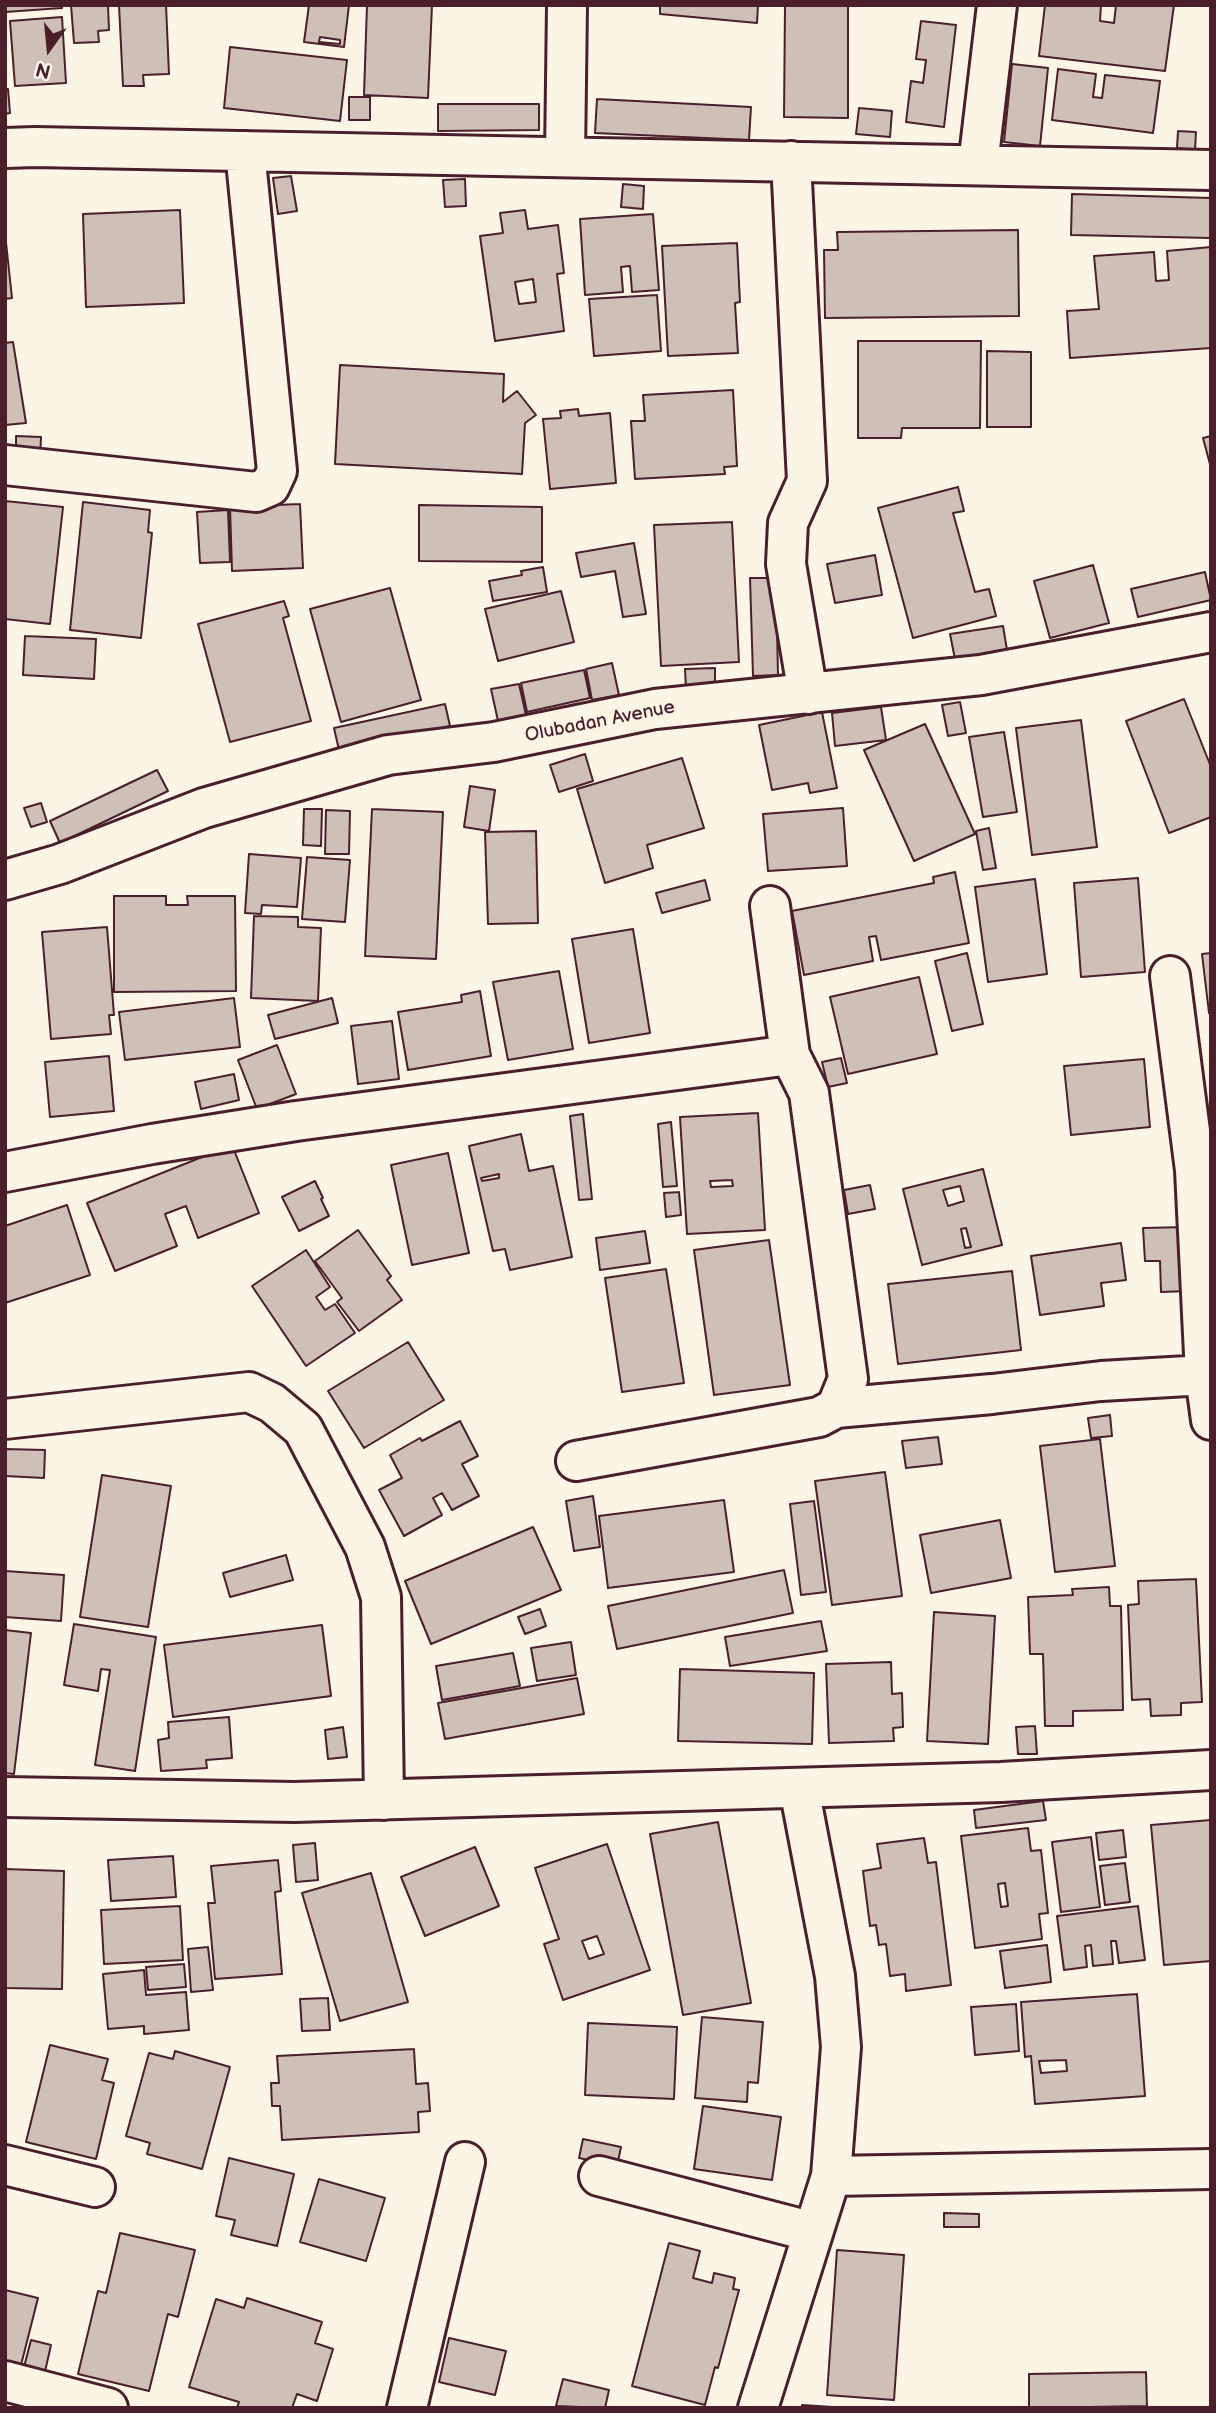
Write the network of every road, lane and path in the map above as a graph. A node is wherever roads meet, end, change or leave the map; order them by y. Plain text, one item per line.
1 (567, 5) edge
2 (997, 5) edge
3 (5, 148) edge
4 (245, 151) junction
5 (565, 157) junction
6 (791, 161) junction
7 (978, 165) junction
8 (1211, 170) edge
9 (5, 465) edge
10 (1211, 632) edge
11 (808, 694) junction
12 (5, 880) edge
13 (770, 905) dead end
14 (1170, 976) dead end
15 (790, 1055) junction
16 (5, 1172) edge
17 (1203, 1205) edge
18 (1205, 1375) junction
19 (836, 1408) junction
20 (5, 1419) edge
21 (1211, 1420) edge
22 (576, 1461) dead end
23 (1211, 1770) edge
24 (799, 1788) junction
25 (5, 1797) edge
26 (384, 1800) junction
27 (465, 2162) dead end
28 (5, 2165) edge
29 (1211, 2169) edge
30 (599, 2176) dead end
31 (831, 2176) junction
32 (95, 2187) dead end
33 (813, 2232) junction
34 (5, 2381) edge
35 (108, 2408) edge
36 (407, 2408) edge
37 (758, 2408) edge

1 - 5 street
2 - 7 street
3 - 4 street
4 - 5 street
4 - 9 street
5 - 6 street
6 - 7 street
6 - 11 street
7 - 8 street
10 - 11 street, Olubadan Avenue
11 - 12 street, Olubadan Avenue
13 - 15 street
14 - 17 street
15 - 16 street
15 - 19 street
17 - 18 street
18 - 19 street
18 - 21 street
19 - 22 street
20 - 26 street
23 - 24 street
24 - 26 street
24 - 31 street
25 - 26 street
27 - 36 street
28 - 32 street
29 - 31 street
30 - 33 street
31 - 33 street
33 - 37 street
34 - 35 street

